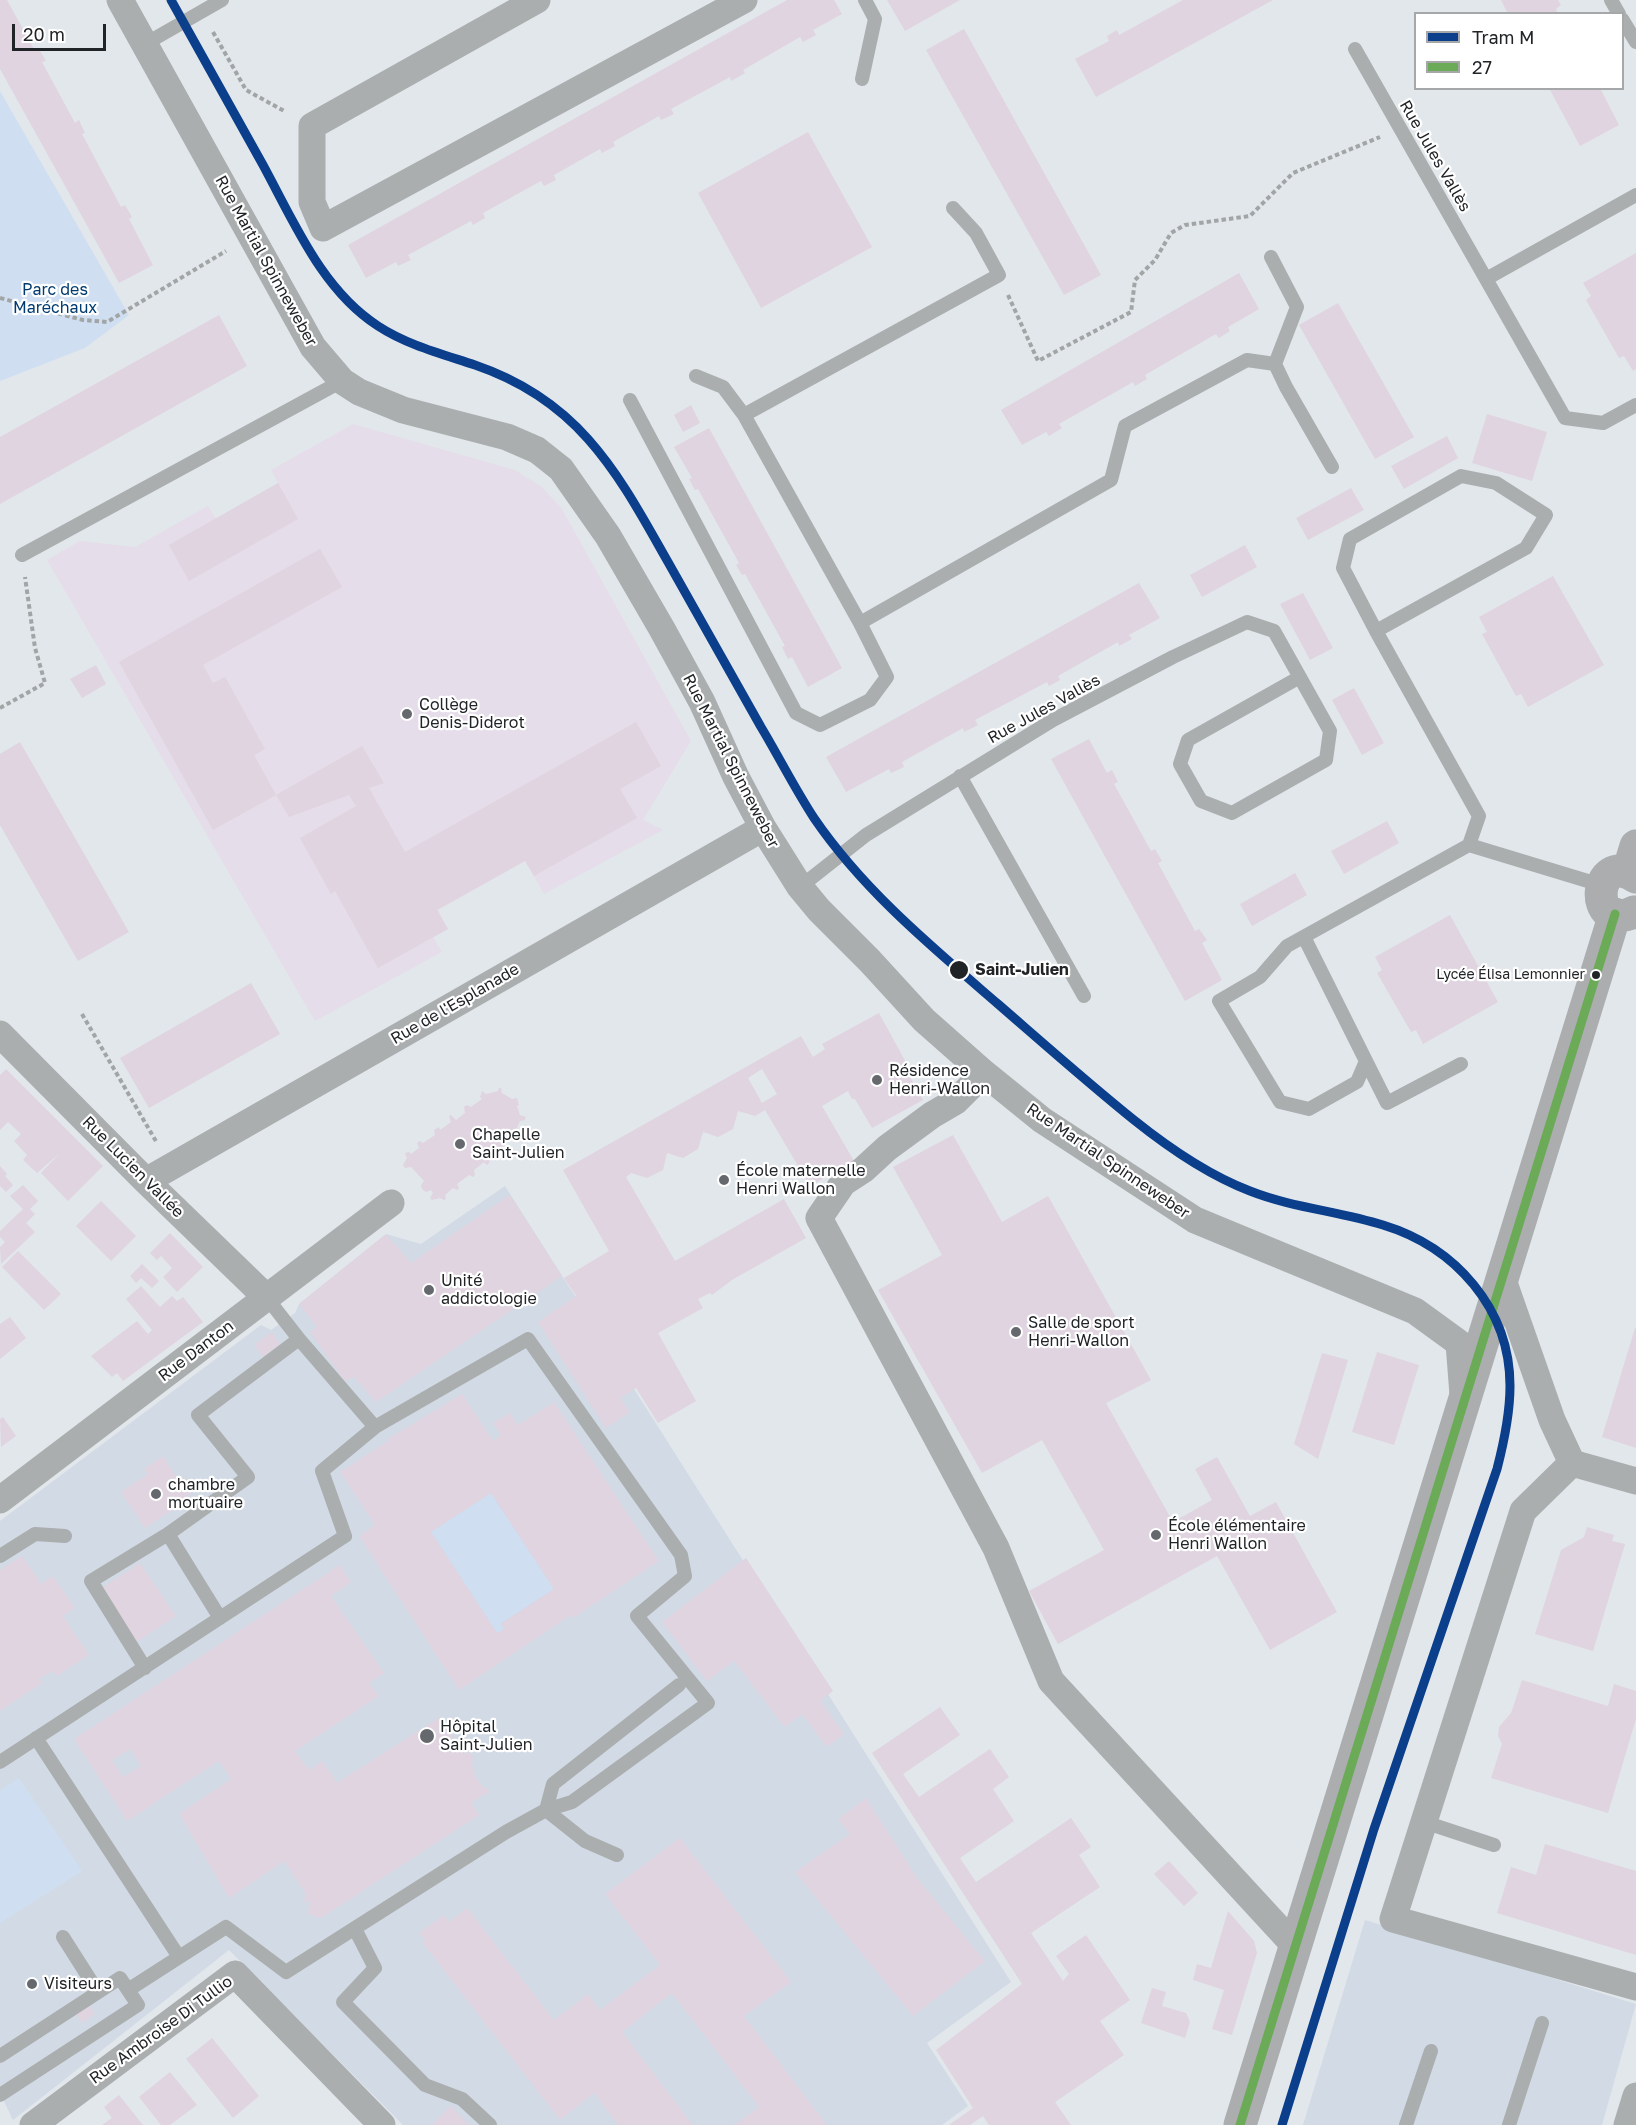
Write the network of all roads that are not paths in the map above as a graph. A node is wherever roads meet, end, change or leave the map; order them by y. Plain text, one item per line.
1 (120, 0) edge
2 (222, 0) edge
3 (537, 0) edge
4 (744, 0) edge
5 (866, 0) edge
6 (1624, 22) edge
7 (1636, 42) edge
8 (145, 44) junction
9 (1355, 49) dead end
10 (862, 80) dead end
11 (1636, 195) edge
12 (953, 208) dead end
13 (1271, 257) dead end
14 (1486, 279) junction
15 (1275, 364) junction
16 (696, 376) dead end
17 (342, 381) junction
18 (630, 400) dead end
19 (1636, 405) edge
20 (744, 415) junction
21 (1332, 467) dead end
22 (22, 555) road end
23 (860, 623) junction
24 (1376, 631) junction
25 (1300, 677) junction
26 (960, 776) junction
27 (763, 828) junction
28 (1469, 845) junction
29 (1625, 870) edge
30 (800, 888) junction
31 (1625, 912) edge
32 (1304, 937) junction
33 (1084, 996) dead end
34 (0, 1034) edge
35 (1366, 1061) junction
36 (1461, 1064) dead end
37 (984, 1073) junction
38 (146, 1181) junction
39 (391, 1203) dead end
40 (1503, 1280) junction
41 (267, 1298) junction
42 (299, 1339) junction
43 (1464, 1407) junction
44 (375, 1426) junction
45 (1572, 1463) junction
46 (1636, 1481) edge
47 (0, 1500) edge
48 (168, 1534) junction
49 (65, 1536) dead end
50 (0, 1556) edge
51 (220, 1618) junction
52 (145, 1668) junction
53 (679, 1685) dead end
54 (36, 1738) junction
55 (0, 1762) edge
56 (546, 1810) junction
57 (1424, 1822) junction
58 (1494, 1845) dead end
59 (617, 1855) dead end
60 (356, 1929) junction
61 (63, 1937) dead end
62 (1296, 1947) junction
63 (179, 1957) junction
64 (1636, 1987) edge
65 (128, 1990) junction
66 (98, 1992) junction
67 (1542, 2023) dead end
68 (1431, 2051) dead end
69 (0, 2056) edge
70 (0, 2096) edge
71 (1636, 2096) edge
72 (33, 2125) edge
73 (382, 2125) edge
74 (490, 2125) edge
75 (1240, 2125) edge
76 (1406, 2125) edge
77 (1509, 2125) edge
78 (1628, 2125) edge

1 - 8 street, Rue Martial Spinneweber
2 - 8 lane
3 - 4 street
5 - 10 lane
6 - 7 lane
8 - 17 street, Rue Martial Spinneweber
9 - 14 lane, Rue Jules Vallès
11 - 14 lane
12 - 20 lane
13 - 15 lane
14 - 19 lane, Rue Jules Vallès
15 - 21 lane
15 - 23 lane
16 - 20 lane
17 - 22 lane
17 - 27 street, Rue Martial Spinneweber
18 - 23 lane
20 - 23 lane
24 - 24 lane
24 - 28 lane
25 - 25 lane, Rue Jules Vallès
25 - 26 lane, Rue Jules Vallès
26 - 30 lane, Rue Jules Vallès
26 - 33 lane
27 - 30 street, Rue Martial Spinneweber
27 - 38 street, Rue de l'Esplanade
28 - 29 lane
28 - 32 lane
29 - 31 street
30 - 37 street, Rue Martial Spinneweber
31 - 40 street
32 - 35 lane
32 - 35 lane
34 - 38 street, Rue Lucien Vallée
35 - 36 lane
37 - 43 street, Rue Martial Spinneweber
37 - 62 street
38 - 41 street, Rue Lucien Vallée
39 - 41 street, Rue Danton
40 - 43 street
40 - 45 street
41 - 42 lane
41 - 47 street, Rue Danton
42 - 44 lane
42 - 48 lane
43 - 62 street
44 - 51 lane
44 - 56 lane
45 - 46 street
45 - 57 street
48 - 51 lane
48 - 52 lane
49 - 50 lane
51 - 52 lane
52 - 54 lane
53 - 56 lane
54 - 55 lane
54 - 63 lane
56 - 59 lane
56 - 60 lane
57 - 58 lane
57 - 64 street
60 - 63 lane
60 - 74 lane
61 - 66 lane
62 - 75 street
63 - 65 lane
65 - 66 lane
65 - 70 lane
66 - 69 lane
67 - 77 lane
68 - 76 lane
71 - 78 street
72 - 73 street, Rue Ambroise Di Tullio

